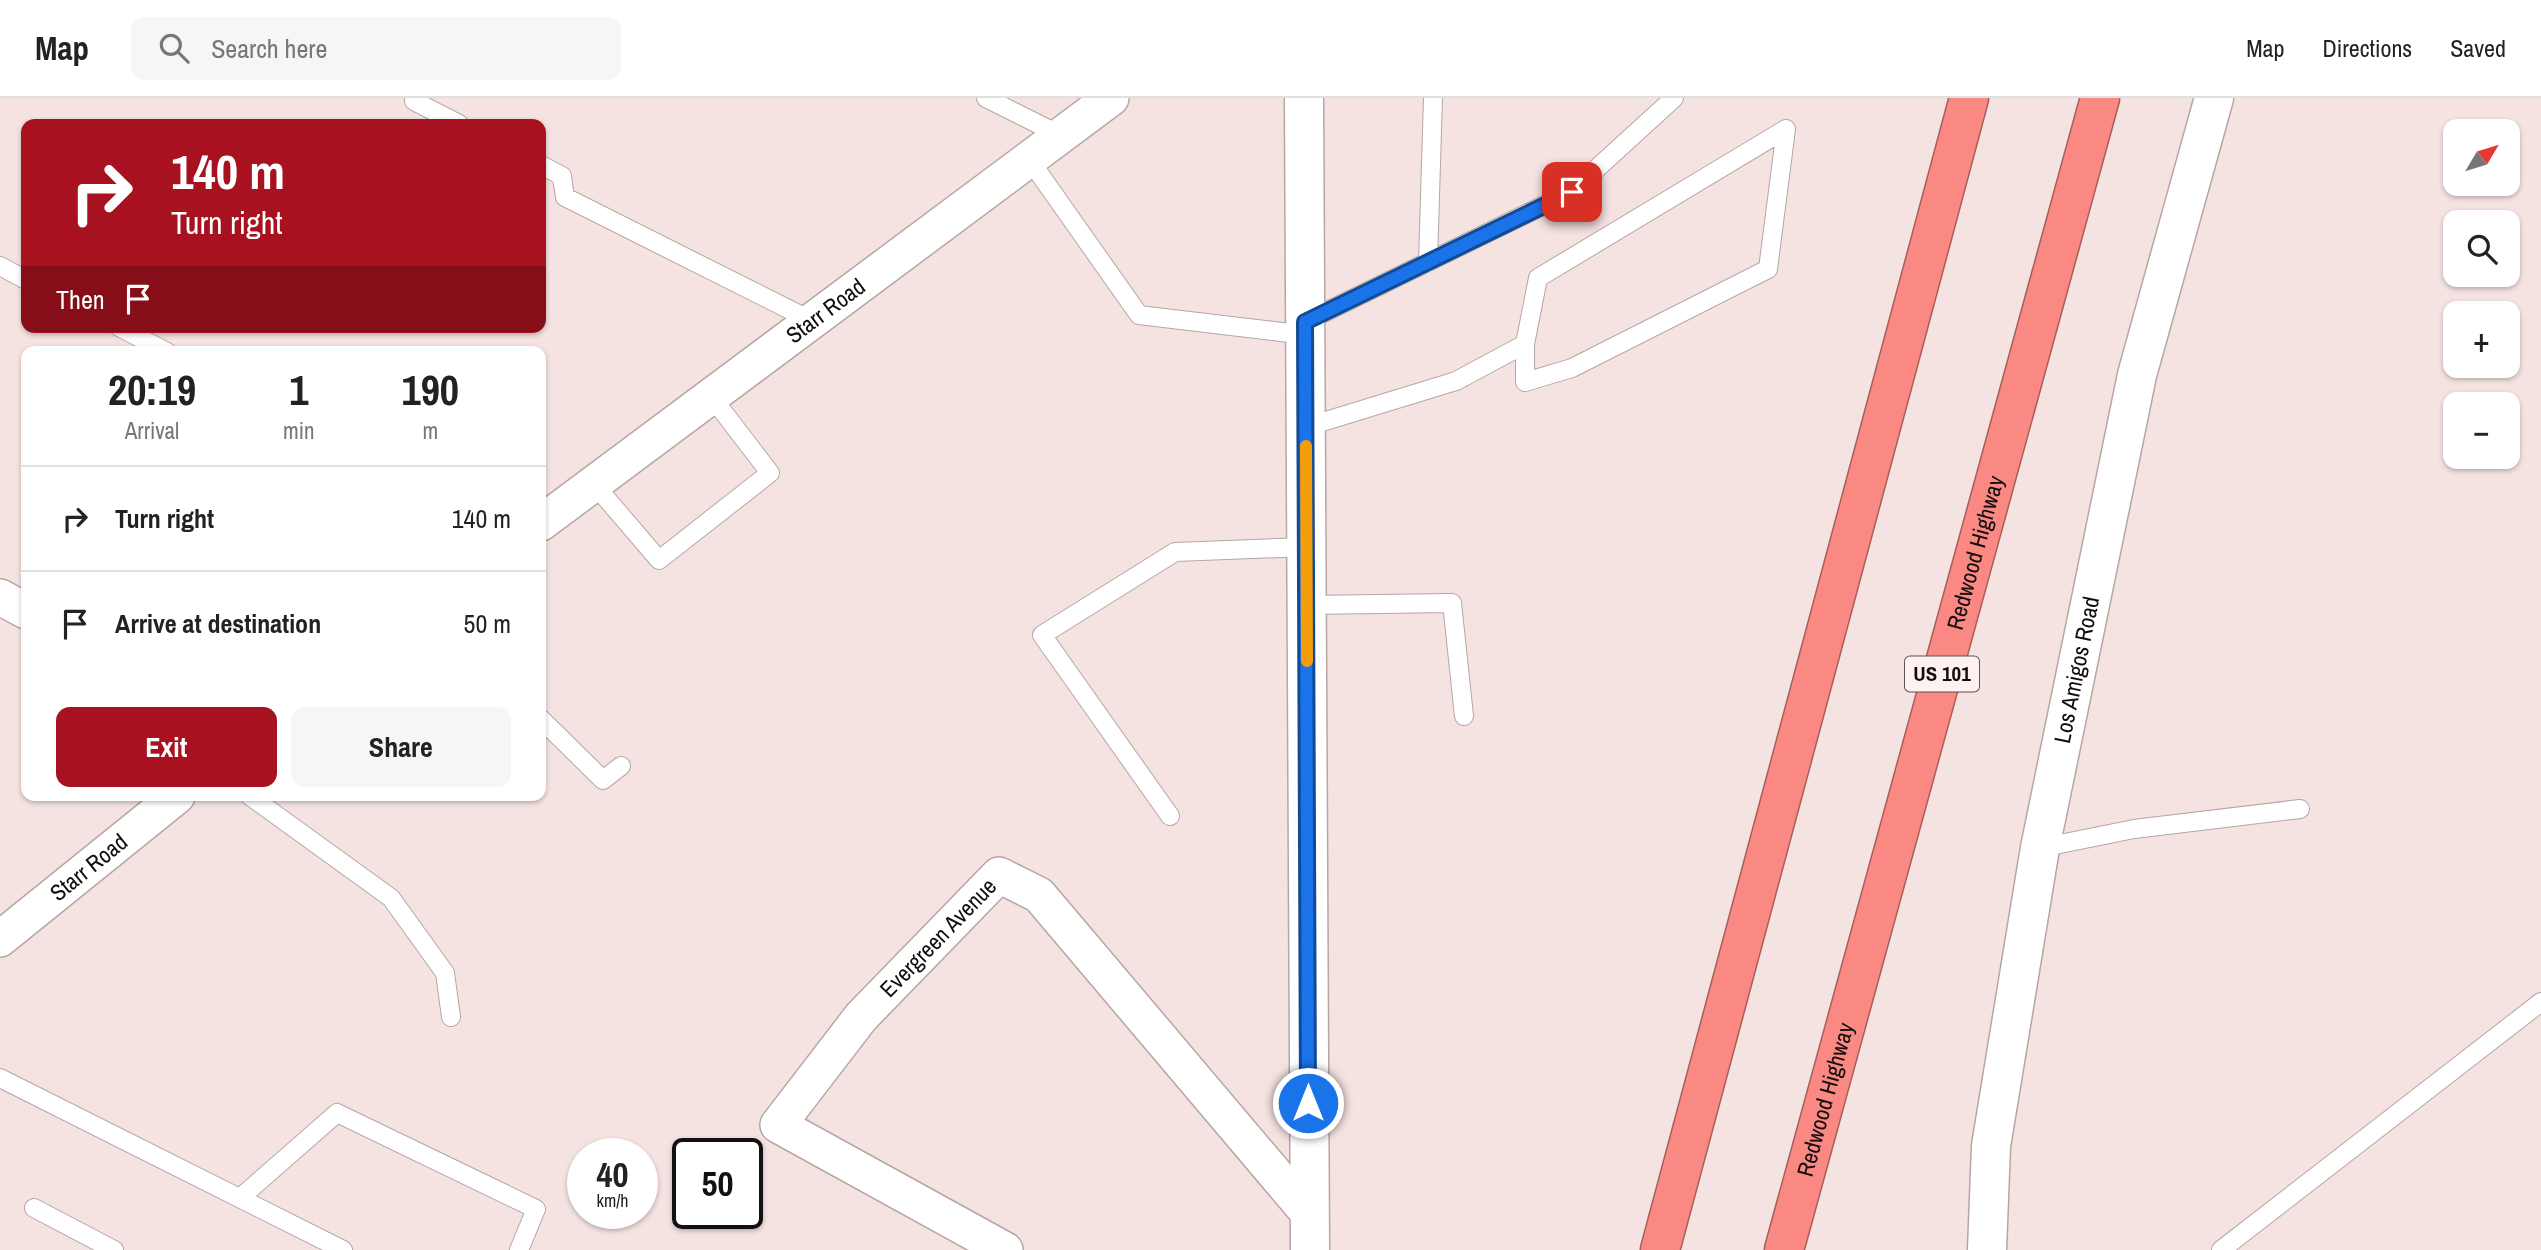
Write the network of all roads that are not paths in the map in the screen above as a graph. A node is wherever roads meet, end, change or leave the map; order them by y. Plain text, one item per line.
1 (415, 98) edge
2 (986, 98) edge
3 (1111, 98) edge
4 (1304, 98) edge
5 (1433, 98) edge
6 (1674, 98) edge
7 (1969, 98) edge
8 (2100, 98) edge
9 (2214, 98) edge
10 (449, 119) edge
11 (1060, 135) junction
12 (1029, 159) junction
13 (546, 168) edge
14 (1428, 262) junction
15 (0, 266) edge
16 (21, 277) edge
17 (812, 321) junction
18 (1305, 328) junction
19 (131, 333) edge
20 (1525, 344) junction
21 (155, 346) edge
22 (711, 396) junction
23 (1306, 427) junction
24 (594, 484) junction
25 (546, 519) edge
26 (1306, 547) junction
27 (0, 597) edge
28 (1306, 606) junction
29 (21, 608) edge
30 (1464, 716) dead end
31 (546, 724) edge
32 (621, 766) dead end
33 (171, 801) edge
34 (257, 801) edge
35 (2300, 809) dead end
36 (1170, 816) dead end
37 (2040, 848) junction
38 (0, 939) edge
39 (2541, 1002) edge
40 (452, 1017) dead end
41 (0, 1078) edge
42 (240, 1198) junction
43 (34, 1208) dead end
44 (1309, 1232) edge
45 (114, 1250) edge
46 (342, 1250) edge
47 (519, 1250) edge
48 (1006, 1250) edge
49 (1660, 1250) edge
50 (1784, 1250) edge
51 (1987, 1250) edge
52 (2221, 1250) edge

1 - 10 lane
2 - 11 lane
3 - 11 street, Starr Road
4 - 18 street
5 - 14 lane
6 - 14 lane
7 - 49 highway
8 - 50 highway, Redwood Highway / US 101
9 - 37 street, Los Amigos Road
11 - 12 street, Starr Road
12 - 17 street, Starr Road
12 - 18 lane
13 - 17 lane
14 - 18 lane
15 - 16 lane
17 - 22 street, Starr Road
18 - 23 street
19 - 21 lane
20 - 20 lane
20 - 23 lane
22 - 24 street, Starr Road
22 - 24 lane
23 - 26 street
24 - 25 street, Starr Road
26 - 28 street
26 - 36 lane
27 - 29 street
28 - 30 lane
28 - 44 street
31 - 32 lane
33 - 38 street, Starr Road
34 - 40 lane
35 - 37 lane
37 - 51 street, Los Amigos Road
39 - 52 lane
41 - 42 lane
42 - 46 lane
42 - 47 lane
43 - 45 lane
44 - 48 street, Evergreen Avenue

